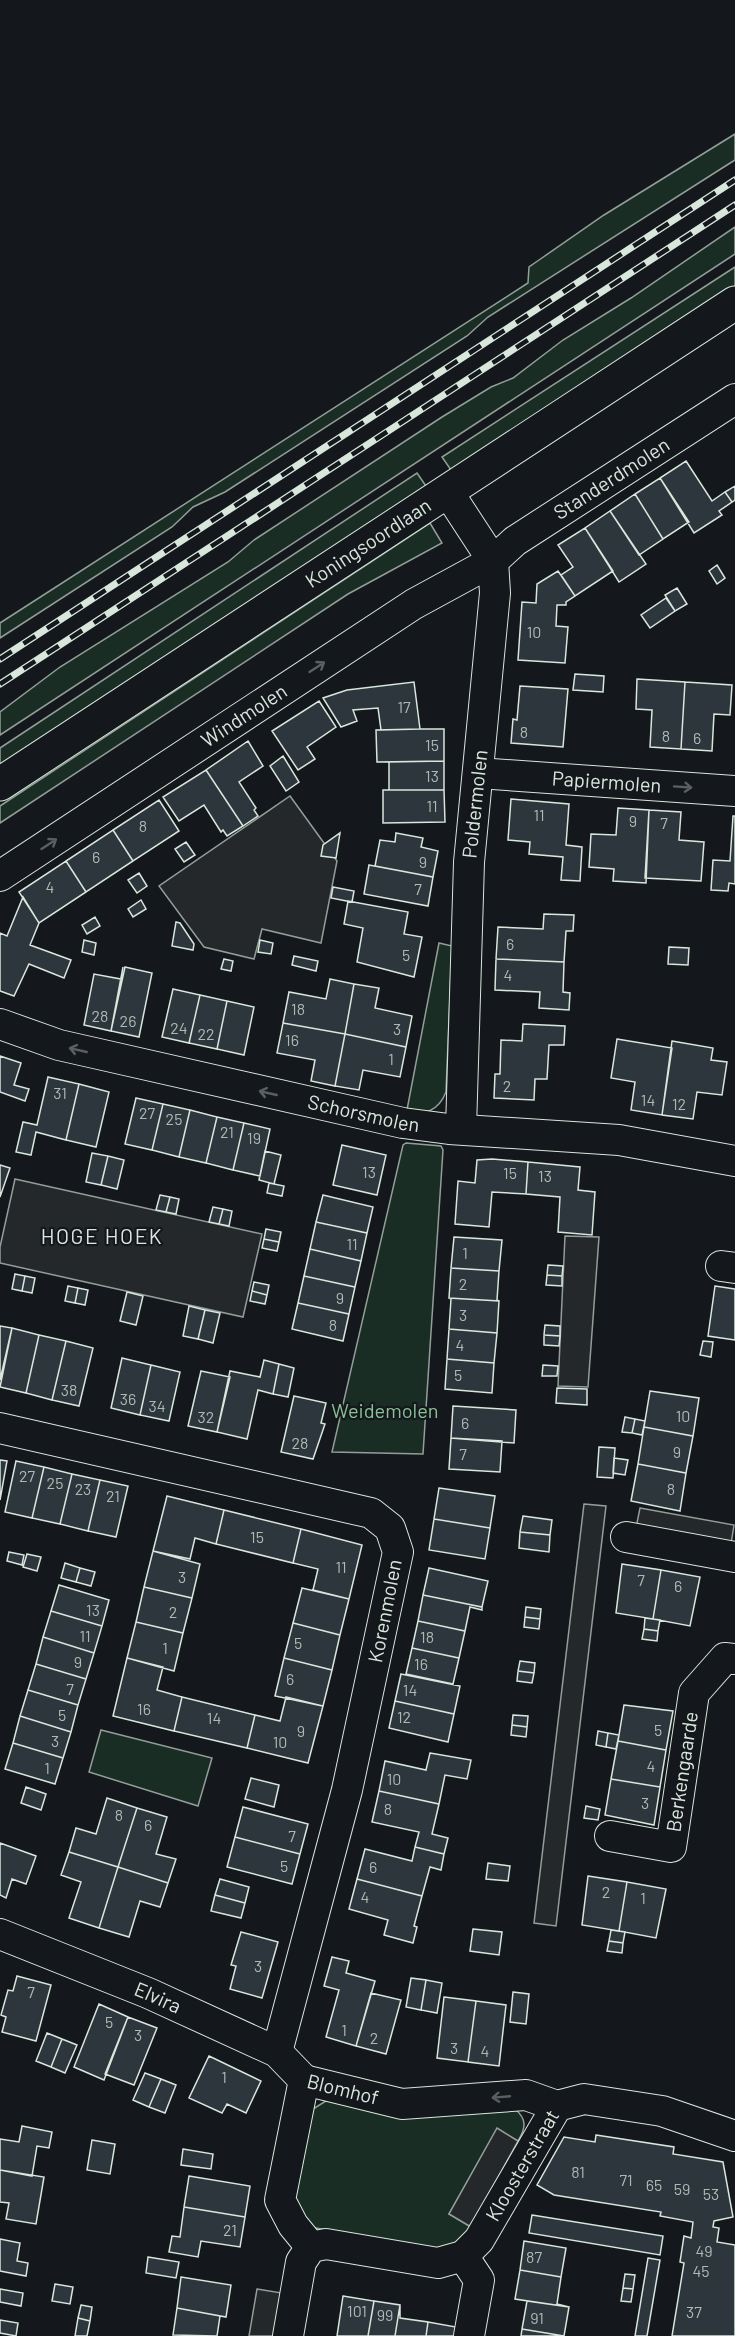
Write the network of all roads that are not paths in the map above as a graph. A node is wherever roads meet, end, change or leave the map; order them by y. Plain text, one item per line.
1 (735, 303) edge
2 (735, 399) edge
3 (448, 492) junction
4 (493, 561) junction
5 (478, 773) junction
6 (0, 784) edge
7 (735, 791) edge
8 (0, 876) edge
9 (0, 1024) edge
10 (455, 1129) junction
11 (735, 1161) edge
12 (0, 1428) edge
13 (626, 1538) dead end
14 (735, 1557) edge
15 (735, 1659) edge
16 (610, 1836) dead end
17 (0, 1934) edge
18 (277, 2052) junction
19 (304, 2080) junction
20 (557, 2106) junction
21 (735, 2136) edge
22 (310, 2247) junction
23 (463, 2256) junction
24 (288, 2336) edge
25 (469, 2336) edge

1 - 3 street, Koningsoordlaan
2 - 4 street, Standerdmolen
3 - 4 street, Poldermolen
3 - 6 street, Koningsoordlaan
4 - 5 street, Poldermolen
8 -> 4 street, Windmolen
5 -> 7 street, Papiermolen
5 - 10 street, Poldermolen
10 -> 9 street, Schorsmolen
10 - 11 street, Schorsmolen
12 - 18 street, Korenmolen
13 - 14 street
15 - 16 street, Berkengaarde
17 - 18 street, Elvira
18 - 19 street, Elvira
20 -> 19 street, Blomhof
19 - 22 street, Blomhof
20 - 21 street, Kloosterstraat
20 - 23 street, Kloosterstraat
22 - 23 street
22 - 24 street
23 - 25 street

